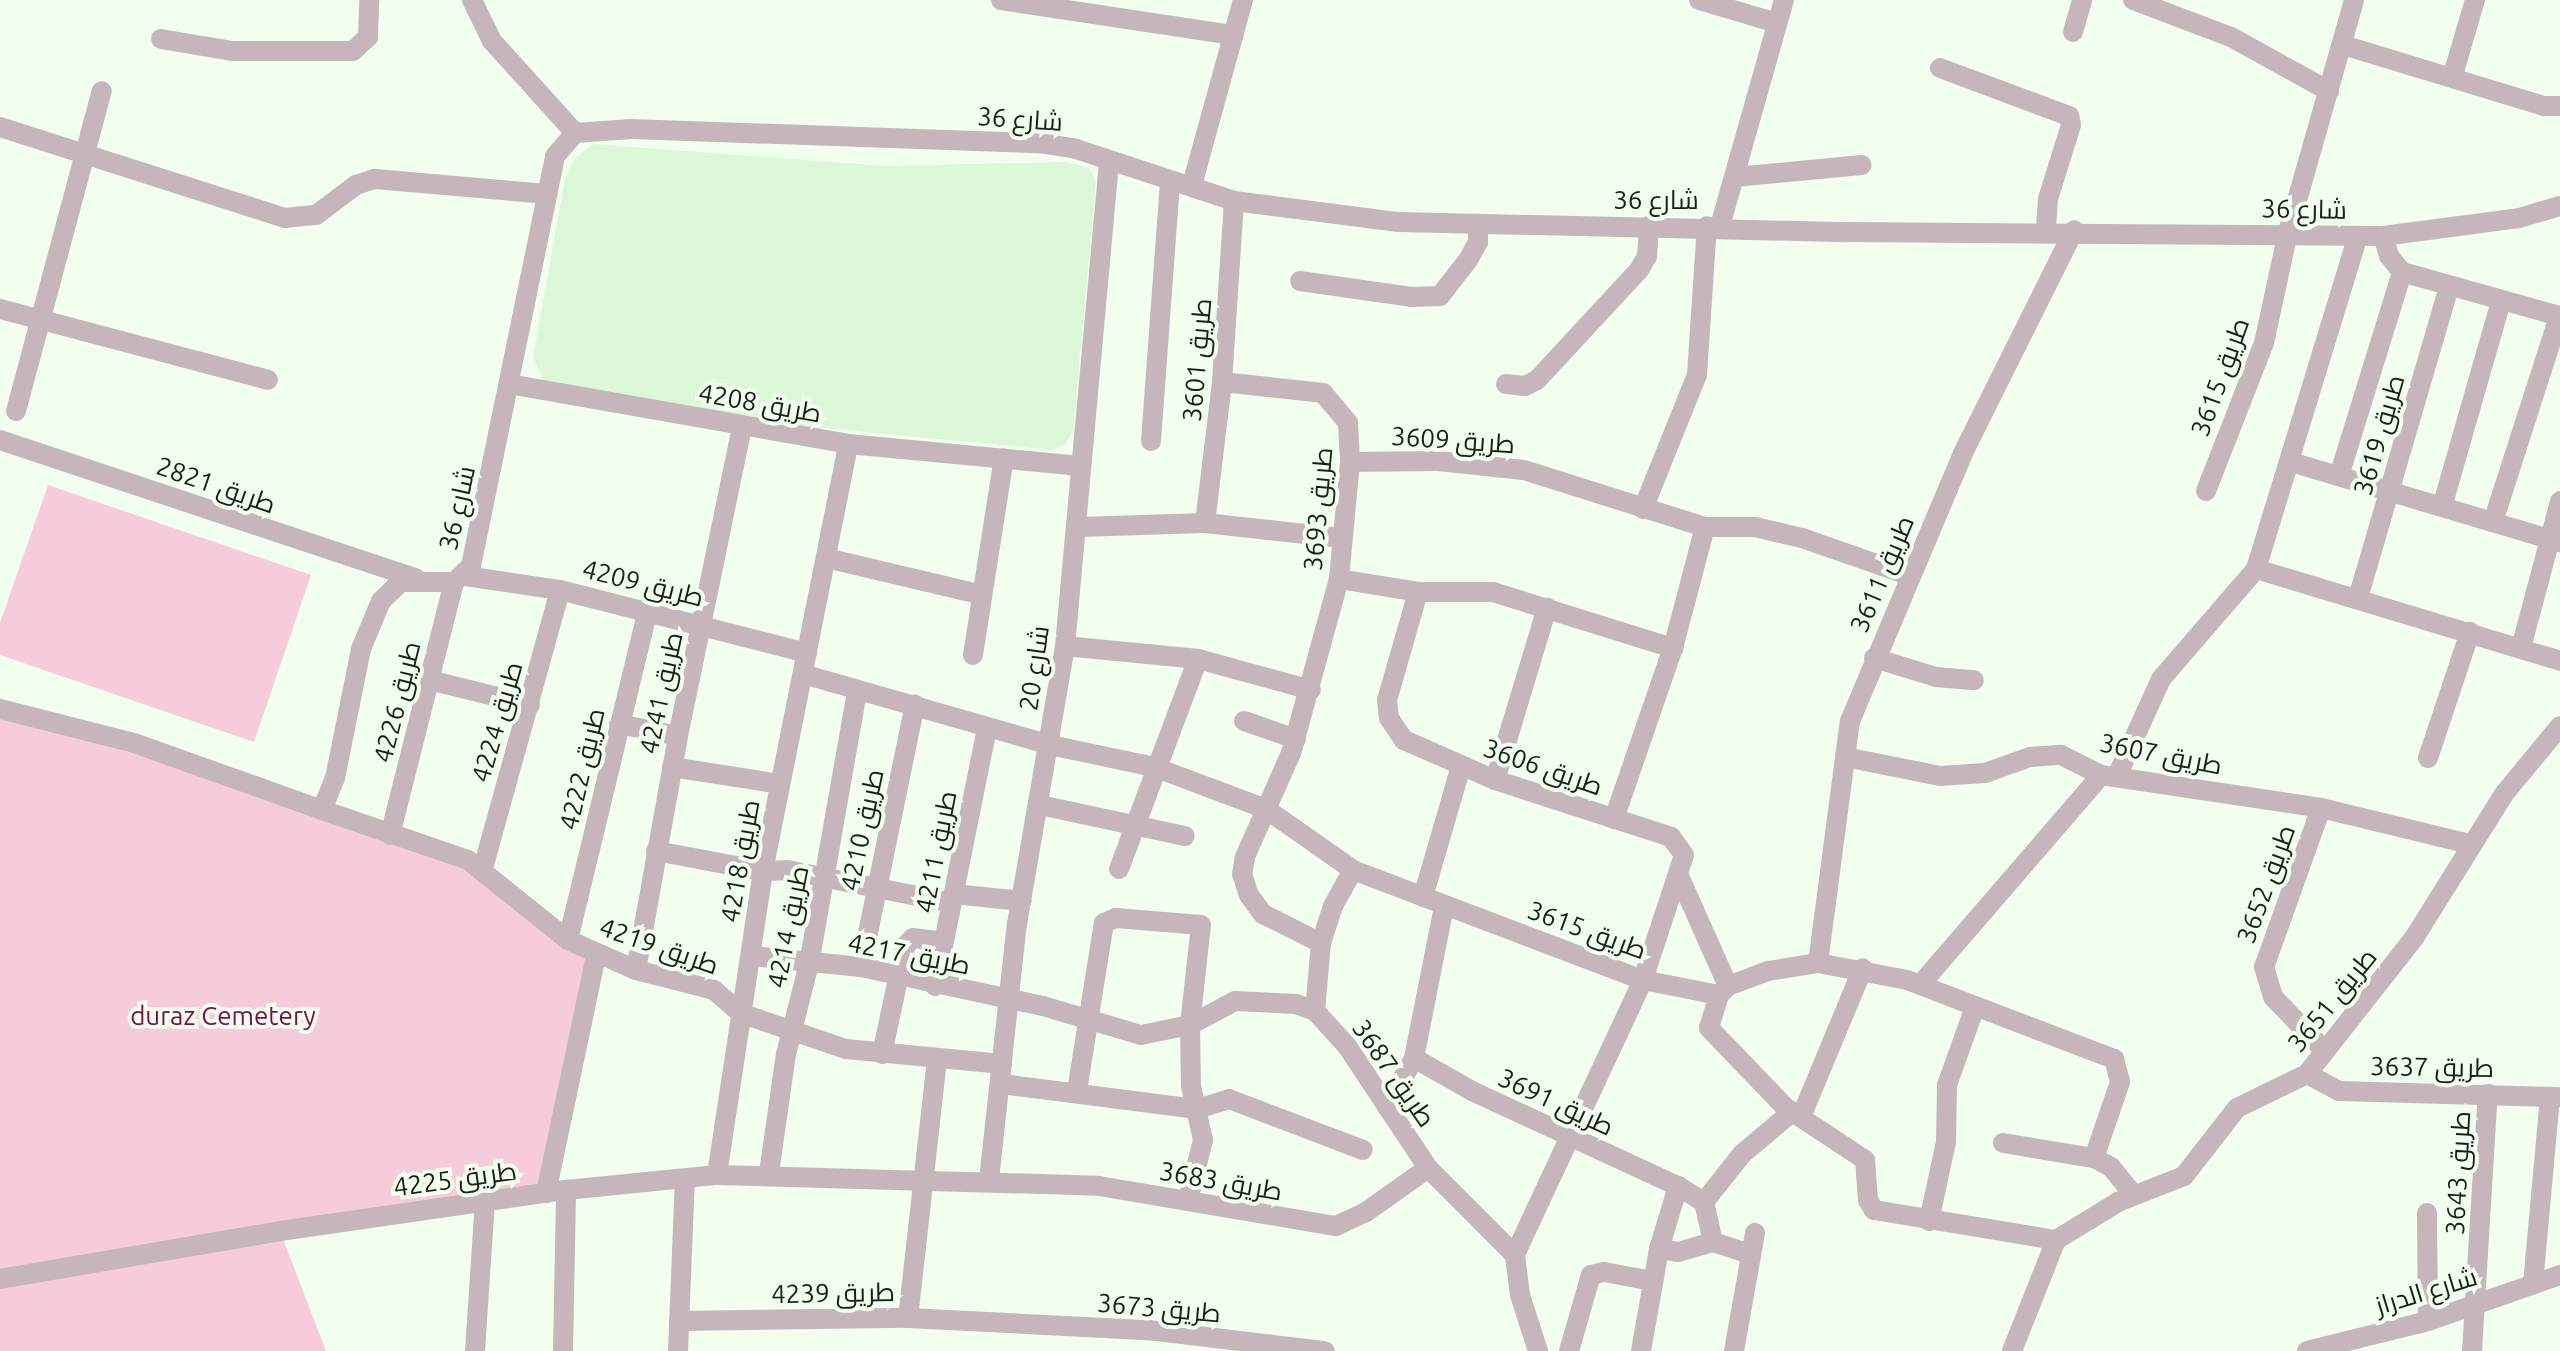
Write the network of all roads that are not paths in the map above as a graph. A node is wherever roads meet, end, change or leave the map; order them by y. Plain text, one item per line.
1 (369, 0) edge
2 (472, 0) edge
3 (1001, 0) edge
4 (1243, 0) edge
5 (1699, 0) edge
6 (1784, 0) edge
7 (2082, 0) edge
8 (2133, 0) edge
9 (2354, 0) edge
10 (2475, 0) edge
11 (1777, 23) junction
12 (2073, 32) dead end
13 (1233, 35) junction
14 (161, 39) dead end
15 (2343, 45) junction
16 (1940, 68) dead end
17 (2453, 75) junction
18 (102, 91) dead end
19 (2329, 91) junction
20 (2560, 106) edge
21 (0, 127) edge
22 (575, 133) junction
23 (85, 155) junction
24 (1109, 161) junction
25 (1861, 165) dead end
26 (1735, 177) junction
27 (1170, 181) junction
28 (1192, 185) junction
29 (546, 194) junction
30 (1234, 201) junction
31 (2560, 206) edge
32 (1478, 224) junction
33 (1649, 226) junction
34 (1714, 226) junction
35 (2046, 229) junction
36 (2074, 230) junction
37 (2288, 232) junction
38 (2358, 236) junction
39 (2383, 236) junction
40 (2402, 272) junction
41 (1300, 281) dead end
42 (2449, 287) junction
43 (2501, 301) junction
44 (0, 309) edge
45 (2559, 316) edge
46 (42, 320) junction
47 (268, 380) dead end
48 (1222, 382) junction
49 (509, 384) junction
50 (1506, 384) dead end
51 (16, 411) dead end
52 (742, 428) junction
53 (0, 440) edge
54 (1151, 441) dead end
55 (848, 444) junction
56 (1004, 458) junction
57 (1350, 462) junction
58 (2291, 462) junction
59 (1081, 466) junction
60 (2339, 476) junction
61 (2206, 491) dead end
62 (2390, 491) junction
63 (2560, 501) edge
64 (2442, 507) junction
65 (1643, 509) junction
66 (2493, 522) junction
67 (1205, 523) junction
68 (1078, 527) junction
69 (1705, 527) junction
70 (1341, 538) junction
71 (2554, 540) edge
72 (826, 558) junction
73 (2256, 569) junction
74 (1908, 575) junction
75 (416, 578) junction
76 (459, 579) junction
77 (1339, 579) junction
78 (560, 590) junction
79 (1418, 592) junction
80 (982, 595) junction
81 (2358, 598) junction
82 (1547, 608) junction
83 (648, 610) junction
84 (702, 624) junction
85 (2470, 632) junction
86 (1065, 646) junction
87 (1673, 648) junction
88 (2521, 648) junction
89 (807, 653) junction
90 (973, 655) dead end
91 (1874, 658) junction
92 (1198, 659) junction
93 (2560, 661) edge
94 (803, 674) junction
95 (429, 680) junction
96 (1974, 680) dead end
97 (1311, 690) junction
98 (857, 691) junction
99 (530, 705) junction
100 (915, 705) junction
101 (0, 709) edge
102 (1244, 721) dead end
103 (619, 724) junction
104 (2560, 726) edge
105 (987, 727) junction
106 (678, 736) junction
107 (1296, 739) junction
108 (1050, 745) junction
109 (1845, 757) junction
110 (2428, 758) dead end
111 (1461, 766) junction
112 (672, 767) junction
113 (1154, 767) junction
114 (2109, 776) junction
115 (1495, 780) junction
116 (780, 784) junction
117 (1040, 805) junction
118 (2321, 808) junction
119 (1266, 809) junction
120 (322, 810) junction
121 (1614, 819) junction
122 (1133, 827) junction
123 (390, 835) junction
124 (1185, 836) dead end
125 (2470, 844) junction
126 (656, 851) junction
127 (483, 868) junction
128 (1119, 869) dead end
129 (1353, 870) junction
130 (763, 871) junction
131 (1679, 876) junction
132 (825, 878) junction
133 (875, 887) junction
134 (1423, 897) junction
135 (953, 899) junction
136 (1022, 901) junction
137 (1444, 906) junction
138 (568, 940) junction
139 (944, 942) junction
140 (1321, 943) junction
141 (596, 955) junction
142 (751, 956) junction
143 (1818, 963) junction
144 (809, 964) junction
145 (861, 967) junction
146 (1863, 968) junction
147 (636, 970) junction
148 (897, 976) junction
149 (1643, 980) junction
150 (1920, 985) junction
151 (935, 986) junction
152 (1724, 990) junction
153 (1009, 999) junction
154 (1975, 1007) junction
155 (1315, 1011) junction
156 (740, 1013) junction
157 (1087, 1018) junction
158 (1190, 1025) junction
159 (792, 1032) junction
160 (2325, 1051) junction
161 (882, 1054) junction
162 (1414, 1058) junction
163 (937, 1061) junction
164 (1002, 1074) junction
165 (2307, 1074) junction
166 (1077, 1091) junction
167 (2488, 1093) junction
168 (2555, 1097) edge
169 (1387, 1107) junction
170 (1197, 1109) junction
171 (1796, 1114) junction
172 (1566, 1136) junction
173 (2003, 1143) dead end
174 (1363, 1150) dead end
175 (2094, 1158) junction
176 (1428, 1168) junction
177 (769, 1173) junction
178 (717, 1175) junction
179 (685, 1180) junction
180 (989, 1180) junction
181 (922, 1182) junction
182 (1678, 1186) junction
183 (556, 1192) junction
184 (2134, 1195) junction
185 (1188, 1200) junction
186 (485, 1201) junction
187 (1704, 1202) junction
188 (2427, 1213) dead end
189 (1929, 1221) junction
190 (1755, 1233) dead end
191 (2056, 1240) junction
192 (1713, 1242) junction
193 (1659, 1249) junction
194 (1751, 1254) junction
195 (1515, 1255) junction
196 (2560, 1275) edge
197 (0, 1279) edge
198 (1652, 1281) junction
199 (2533, 1284) junction
200 (2477, 1302) junction
201 (908, 1318) junction
202 (679, 1321) junction
203 (2428, 1321) junction
204 (987, 1323) joint
205 (1269, 1349) edge
206 (1541, 1350) edge
207 (475, 1351) edge
208 (563, 1351) edge
209 (678, 1351) edge
210 (1325, 1351) edge
211 (1569, 1351) edge
212 (1641, 1351) edge
213 (1734, 1351) edge
214 (2012, 1351) edge
215 (2307, 1351) edge
216 (2472, 1351) edge

1 - 14 street
2 - 22 street
3 - 13 street
4 - 13 street
5 - 11 street
6 - 11 street
7 - 12 street
8 - 19 street
9 - 15 street, طريق 3615
10 - 17 street
11 - 26 street
13 - 28 street
15 - 17 street
15 - 19 street, طريق 3615
16 - 35 street
17 - 20 street
18 - 23 street
19 - 37 street, طريق 3615
21 - 23 street
22 - 24 street, شارع 36
22 - 29 street, شارع 36
23 - 29 street
23 - 46 street
24 - 27 street, شارع 36
24 - 59 street, شارع 20
25 - 26 street
26 - 34 street
27 - 28 street, شارع 36
27 - 54 street
28 - 30 street, شارع 36
29 - 49 street, شارع 36
30 - 32 street, شارع 36
30 - 48 street, طريق 3601
31 - 39 street, شارع 36
32 - 33 street, شارع 36
32 - 41 street
33 - 34 street, شارع 36
33 - 50 street
34 - 35 street, شارع 36
34 - 65 street
35 - 36 street, شارع 36
36 - 37 street, شارع 36
36 - 74 street, طريق 3611
37 - 38 street, شارع 36
37 - 61 street, طريق 3615
38 - 39 street, شارع 36
38 - 58 street
39 - 40 street
40 - 42 street
40 - 60 street
42 - 43 street
42 - 62 street, طريق 3619
43 - 45 street
43 - 64 street
44 - 46 street
45 - 66 street
46 - 47 street
46 - 51 street
48 - 57 street, طريق 3693
48 - 67 street, طريق 3601
49 - 52 street, طريق 4208
49 - 76 street, شارع 36
52 - 55 street, طريق 4208
52 - 84 street, طريق 4241
53 - 75 street, طريق 2821
55 - 56 street, طريق 4208
55 - 72 street, طريق 4218
56 - 59 street, طريق 4208
56 - 80 street
57 - 65 street, طريق 3609
57 - 70 street, طريق 3693
58 - 60 street
58 - 73 street
59 - 68 street, شارع 20
60 - 62 street
62 - 64 street
62 - 81 street, طريق 3619
63 - 71 street
64 - 66 street
65 - 69 street, طريق 3609
66 - 71 street
67 - 68 street
67 - 70 street
68 - 86 street, شارع 20
69 - 74 street, طريق 3609
69 - 87 street
70 - 77 street, طريق 3693
71 - 88 street
72 - 80 street
72 - 89 street, طريق 4218
73 - 81 street
73 - 114 street
74 - 91 street, طريق 3611
75 - 76 street, شارع 36
75 - 120 street, شارع 36
76 - 78 street, طريق 4209
76 - 95 street, طريق 4226
77 - 79 street
77 - 97 street, طريق 3693
78 - 83 street, طريق 4209
78 - 99 street, طريق 4224
79 - 82 street
79 - 111 street, طريق 3606
80 - 90 street
81 - 85 street
82 - 87 street
82 - 115 street
83 - 84 street, طريق 4209
83 - 103 street, طريق 4222
84 - 89 street, طريق 4209
84 - 106 street, طريق 4241
85 - 88 street
85 - 110 street
86 - 92 street
86 - 108 street, شارع 20
87 - 121 street
88 - 93 street
89 - 94 street, طريق 4218
91 - 96 street
91 - 109 street, طريق 3611
92 - 97 street
92 - 113 street
94 - 98 street
94 - 116 street, طريق 4218
95 - 99 street
95 - 123 street, طريق 4226
97 - 107 street, طريق 3693
98 - 100 street
98 - 132 street, طريق 4214
99 - 127 street, طريق 4224
100 - 105 street
100 - 133 street, طريق 4210
101 - 120 street
102 - 107 street
103 - 106 street
103 - 138 street, طريق 4222
104 - 125 street, طريق 3651
105 - 108 street
105 - 135 street, طريق 4211
106 - 112 street, طريق 4241
107 - 119 street, طريق 3693
108 - 113 street, طريق 3615
108 - 117 street, شارع 20
109 - 114 street, طريق 3607
109 - 143 street, طريق 3611
111 - 115 street, طريق 3606
111 - 134 street
112 - 116 street
112 - 126 street, طريق 4241
113 - 119 street, طريق 3615
113 - 122 street
114 - 118 street, طريق 3607
114 - 150 street
115 - 121 street, طريق 3606
116 - 130 street, طريق 4218
117 - 122 street
117 - 136 street, شارع 20
118 - 125 street, طريق 3607
118 - 160 street, طريق 3652
119 - 129 street, طريق 3615
119 - 140 street
120 - 123 street, طريق 4219
121 - 131 street, طريق 3606
122 - 124 street
122 - 128 street
123 - 127 street, طريق 4219
125 - 160 street, طريق 3651
126 - 130 street
126 - 147 street, طريق 4241
127 - 138 street, طريق 4219
129 - 134 street, طريق 3615
129 - 140 street
130 - 132 street
130 - 142 street, طريق 4218
131 - 149 street, طريق 3606
131 - 152 street
132 - 133 street
132 - 144 street, طريق 4214
133 - 135 street
133 - 145 street, طريق 4210
134 - 137 street, طريق 3615
135 - 136 street
135 - 139 street, طريق 4211
136 - 153 street, شارع 20
137 - 149 street, طريق 3615
137 - 162 street
138 - 141 street, طريق 4219
139 - 148 street
139 - 151 street, طريق 4211
140 - 155 street
141 - 147 street, طريق 4219
141 - 183 street
142 - 144 street, طريق 4217
142 - 156 street, طريق 4218
143 - 146 street
143 - 152 street
144 - 145 street, طريق 4217
144 - 159 street, طريق 4214
145 - 148 street, طريق 4217
146 - 150 street
146 - 171 street
147 - 156 street, طريق 4219
148 - 151 street, طريق 4217
148 - 161 street
149 - 152 street, طريق 3615
149 - 172 street, طريق 3606
150 - 154 street
151 - 153 street, طريق 4217
152 - 171 street
153 - 157 street, طريق 3687
153 - 164 street, شارع 20
154 - 175 street
154 - 189 street
155 - 158 street, طريق 3687
155 - 169 street, طريق 3687
156 - 159 street, طريق 4219
156 - 178 street, طريق 4218
157 - 158 street, طريق 3687
157 - 158 street
157 - 166 street
158 - 170 street
159 - 161 street, طريق 4219
159 - 177 street, طريق 4214
160 - 165 street, طريق 3651
161 - 163 street, طريق 4219
162 - 169 street
162 - 172 street, طريق 3691
163 - 164 street, طريق 4219
163 - 181 street
164 - 166 street, طريق 4219
164 - 180 street, شارع 20
165 - 167 street, طريق 3637
165 - 184 street, طريق 3651
166 - 170 street, طريق 4219
167 - 168 street, طريق 3637
167 - 200 street, طريق 3643
168 - 199 street
169 - 176 street, طريق 3687
170 - 174 street, طريق 4219
170 - 185 street
171 - 187 street
171 - 189 street
172 - 182 street, طريق 3691
172 - 195 street, طريق 3606
173 - 175 street
175 - 184 street
176 - 185 street, طريق 3683
176 - 195 street, طريق 3687
177 - 178 street, طريق 4225
177 - 181 street, طريق 4225
178 - 179 street, طريق 4225
179 - 183 street, طريق 4225
179 - 202 street
180 - 181 street, طريق 4225
180 - 185 street, طريق 3683
181 - 201 street
182 - 187 street, طريق 3691
182 - 193 street
183 - 186 street, طريق 4225
183 - 208 street
184 - 191 street, طريق 3651
186 - 197 street, طريق 4225
186 - 207 street
187 - 192 street
188 - 203 street
189 - 191 street
190 - 194 street
191 - 214 street
192 - 193 street
192 - 194 street
193 - 198 street
194 - 213 street
195 - 206 street
196 - 199 street, شارع الدراز
198 - 211 street
198 - 212 street
199 - 200 street, شارع الدراز
200 - 203 street, شارع الدراز
200 - 216 street, طريق 3643
201 - 202 street, طريق 4239
201 - 204 street, طريق 4239
202 - 209 street
203 - 215 street, شارع الدراز
204 - 205 street, طريق 3673
205 - 210 street, طريق 3673

